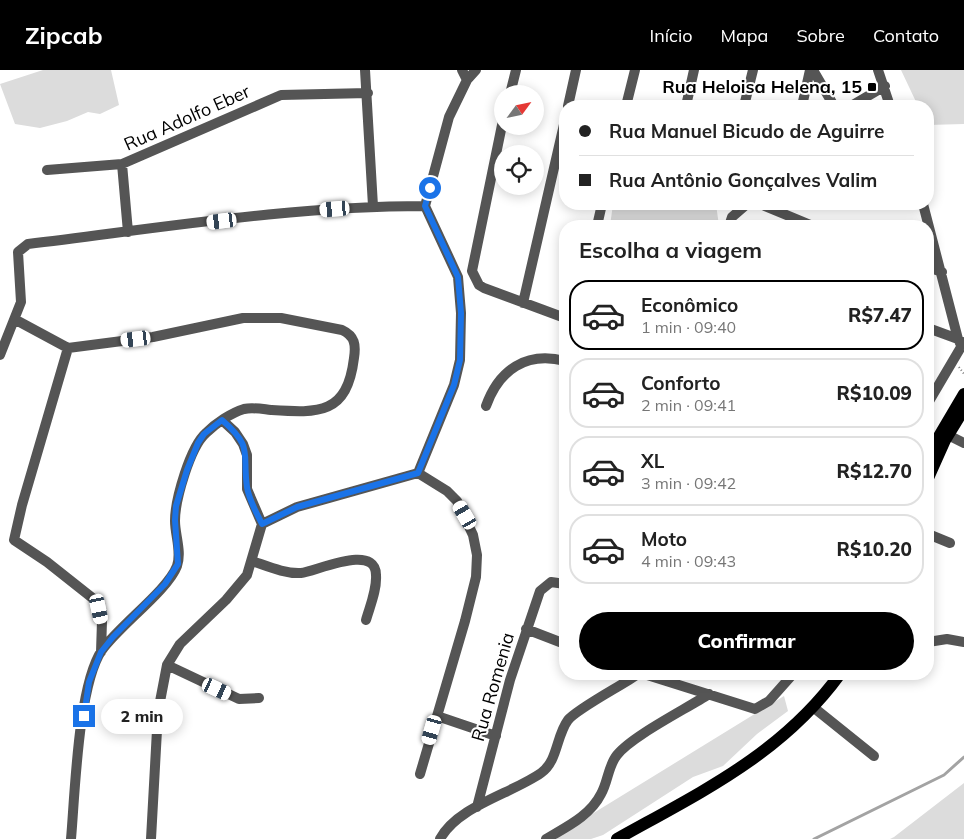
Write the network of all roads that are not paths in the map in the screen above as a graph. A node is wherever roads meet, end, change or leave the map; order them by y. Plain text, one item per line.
1 (365, 70) edge
2 (462, 70) edge
3 (476, 70) edge
4 (516, 70) edge
5 (576, 70) edge
6 (635, 70) edge
7 (694, 70) edge
8 (753, 70) edge
9 (811, 70) edge
10 (878, 70) edge
11 (467, 80) junction
12 (512, 85) edge
13 (885, 86) junction
14 (368, 93) junction
15 (569, 100) edge
16 (628, 100) edge
17 (687, 100) edge
18 (746, 100) edge
19 (804, 100) edge
20 (830, 100) edge
21 (860, 100) edge
22 (888, 100) edge
23 (500, 135) edge
24 (559, 146) edge
25 (122, 164) junction
26 (48, 170) dead end
27 (373, 206) junction
28 (425, 206) junction
29 (742, 210) edge
30 (774, 210) edge
31 (733, 220) edge
32 (799, 220) edge
33 (128, 232) junction
34 (934, 245) edge
35 (934, 269) edge
36 (942, 272) junction
37 (523, 303) junction
38 (559, 316) edge
39 (16, 320) junction
40 (934, 331) edge
41 (961, 342) edge
42 (68, 348) junction
43 (0, 354) edge
44 (559, 360) edge
45 (934, 385) edge
46 (964, 394) edge
47 (486, 406) dead end
48 (964, 409) edge
49 (222, 420) junction
50 (948, 435) junction
51 (964, 443) edge
52 (934, 445) edge
53 (934, 465) edge
54 (418, 473) junction
55 (262, 524) junction
56 (934, 536) edge
57 (950, 543) dead end
58 (252, 561) junction
59 (559, 583) edge
60 (366, 620) dead end
61 (526, 629) junction
62 (934, 641) edge
63 (559, 642) edge
64 (964, 642) edge
65 (101, 652) junction
66 (167, 665) junction
67 (629, 680) edge
68 (664, 680) edge
69 (788, 680) edge
70 (825, 680) edge
71 (835, 680) edge
72 (709, 694) junction
73 (260, 698) dead end
74 (812, 707) junction
75 (436, 716) junction
76 (496, 736) junction
77 (874, 756) dead end
78 (420, 774) dead end
79 (729, 775) junction
80 (477, 807) junction
81 (71, 839) edge
82 (151, 839) edge
83 (440, 839) edge
84 (546, 839) edge
85 (617, 839) edge

1 - 14 street
2 - 11 street
3 - 11 street
4 - 12 street
5 - 15 street
6 - 16 street
7 - 17 street
8 - 18 street
9 - 19 street
9 - 20 street
10 - 13 street
11 - 28 street
13 - 21 street
13 - 22 street
14 - 25 street, Rua Adolfo Eber
14 - 27 street
23 - 37 street
24 - 37 street
25 - 26 street, Rua Adolfo Eber
25 - 33 street
27 - 28 street
27 - 33 street
28 - 54 street
29 - 31 street
30 - 32 street
33 - 39 street
34 - 36 street
35 - 36 street
36 - 41 street
37 - 38 street
39 - 42 street
39 - 43 street
40 - 41 street
41 - 45 street
42 - 49 street
42 - 65 street
44 - 47 street
46 - 52 main road
48 - 50 main road
49 - 55 street
49 - 65 street
50 - 51 street
50 - 53 main road
54 - 55 street
54 - 75 street
55 - 58 street
56 - 57 street
58 - 60 street
58 - 66 street
59 - 61 street, Rua Romenia
61 - 63 street
61 - 76 street, Rua Romenia
62 - 64 street
65 - 81 street
66 - 73 street
66 - 82 street
67 - 80 street
68 - 72 street
69 - 72 street
70 - 79 main road
71 - 74 main road
72 - 84 street
74 - 77 street
74 - 79 main road
75 - 76 street
75 - 78 street
76 - 80 street, Rua Romenia
79 - 85 main road
80 - 83 street

